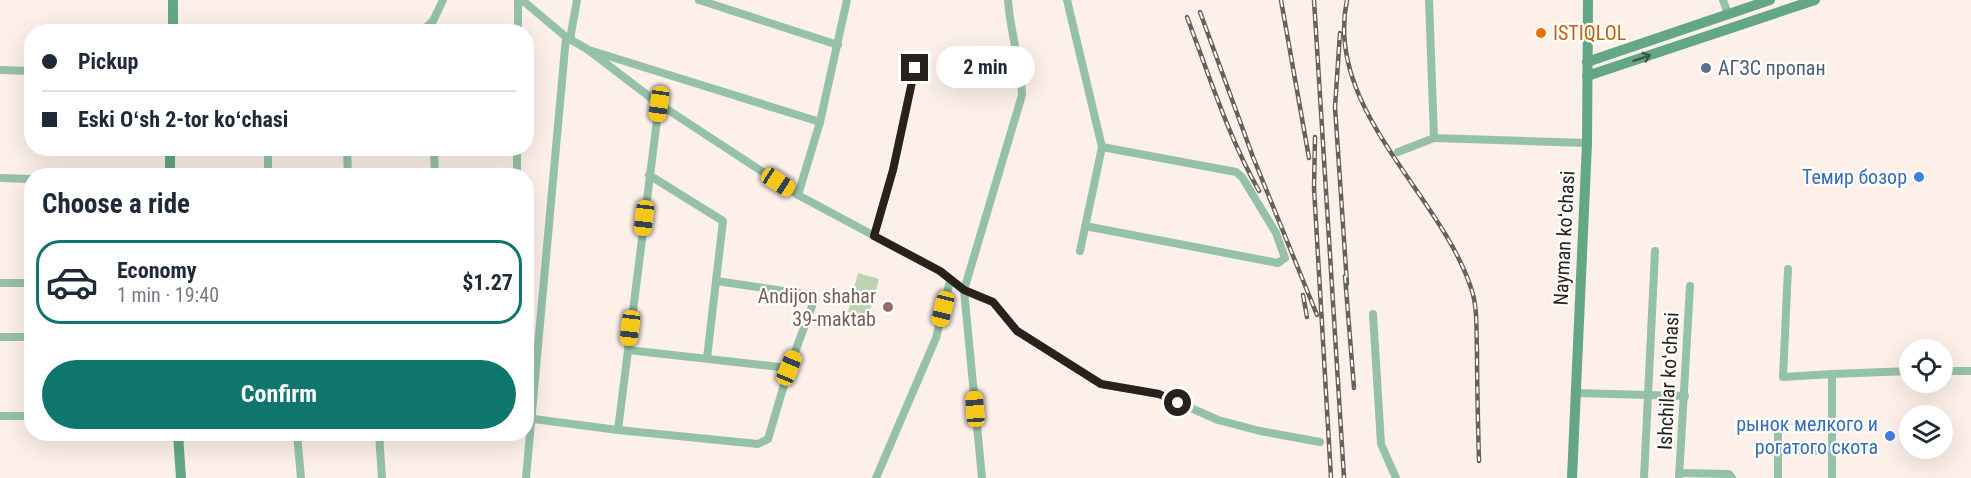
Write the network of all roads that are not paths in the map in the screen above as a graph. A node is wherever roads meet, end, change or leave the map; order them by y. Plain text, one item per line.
1 (173, 0) edge
2 (443, 0) edge
3 (520, 0) edge
4 (577, 0) edge
5 (699, 0) edge
6 (847, 0) edge
7 (1008, 0) edge
8 (1067, 0) edge
9 (1429, 0) edge
10 (1587, 0) edge
11 (1723, 0) edge
12 (1770, 0) edge
13 (1815, 0) edge
14 (1728, 14) junction
15 (432, 21) junction
16 (173, 24) edge
17 (429, 24) edge
18 (432, 24) edge
19 (518, 24) edge
20 (568, 38) junction
21 (838, 45) junction
22 (587, 49) junction
23 (1587, 62) junction
24 (915, 68) dead end
25 (0, 70) edge
26 (24, 71) edge
27 (1587, 76) junction
28 (659, 104) junction
29 (820, 122) junction
30 (1434, 138) junction
31 (1587, 142) junction
32 (1102, 147) junction
33 (1398, 152) dead end
34 (649, 175) junction
35 (0, 177) edge
36 (24, 178) edge
37 (798, 195) junction
38 (1085, 226) junction
39 (874, 236) junction
40 (1080, 251) dead end
41 (1655, 251) dead end
42 (1788, 269) dead end
43 (716, 281) junction
44 (950, 281) junction
45 (0, 283) edge
46 (24, 283) edge
47 (1690, 286) dead end
48 (964, 290) junction
49 (1373, 314) dead end
50 (0, 337) edge
51 (24, 337) edge
52 (628, 350) junction
53 (707, 358) junction
54 (534, 361) edge
55 (789, 368) junction
56 (1899, 371) edge
57 (1953, 371) edge
58 (1971, 371) edge
59 (1832, 374) junction
60 (1575, 393) junction
61 (1648, 395) junction
62 (1685, 396) junction
63 (0, 416) edge
64 (24, 416) edge
65 (534, 419) edge
66 (1778, 426) dead end
67 (618, 430) junction
68 (178, 441) edge
69 (298, 441) edge
70 (379, 441) edge
71 (527, 441) edge
72 (1320, 442) dead end
73 (1831, 450) junction
74 (1779, 451) junction
75 (1679, 476) edge
76 (181, 478) edge
77 (301, 478) edge
78 (382, 478) edge
79 (526, 478) edge
80 (876, 478) edge
81 (982, 478) edge
82 (1395, 478) edge
83 (1572, 478) edge
84 (1644, 478) edge
85 (1732, 478) edge
86 (1778, 478) edge
87 (1832, 478) edge

1 - 16 main road
2 - 15 street
3 - 19 street
3 - 20 street
4 - 20 street
5 - 21 street
6 - 21 street
7 - 48 street
8 - 32 street
9 - 30 street
10 - 23 main road, Nayman koʻchasi
11 - 14 street
12 - 14 main road
27 -> 13 main road
14 - 23 main road
15 - 17 street
15 - 18 street
20 - 22 street
20 - 54 street
21 - 29 street
22 - 28 street
22 - 29 street
23 - 27 main road, Nayman koʻchasi
24 - 39 street
25 - 26 street
27 - 31 main road, Nayman koʻchasi
28 - 34 street
28 - 37 street
29 - 37 street
30 - 31 street
30 - 33 street
31 - 60 main road, Nayman koʻchasi
32 - 38 street
32 - 38 street
34 - 43 street
34 - 52 street
35 - 36 street
37 - 39 street
38 - 40 street
39 - 44 street
41 - 61 street
42 - 59 street
43 - 53 street
43 - 55 street
44 - 48 street
44 - 80 street
45 - 46 street
47 - 62 street, Ishchilar koʻchasi
48 - 72 street
48 - 81 street
49 - 82 street
50 - 51 street
52 - 53 street
52 - 67 street
53 - 55 street
55 - 67 street
56 - 59 street
57 - 58 street
59 - 73 street
60 - 61 street
60 - 83 main road, Nayman koʻchasi
61 - 62 street
61 - 84 street
62 - 75 street, Ishchilar koʻchasi
63 - 64 street
65 - 67 street
66 - 74 street
68 - 76 main road
69 - 77 street
70 - 78 street
71 - 79 street
73 - 74 street
73 - 87 street
74 - 86 street
75 - 85 street

